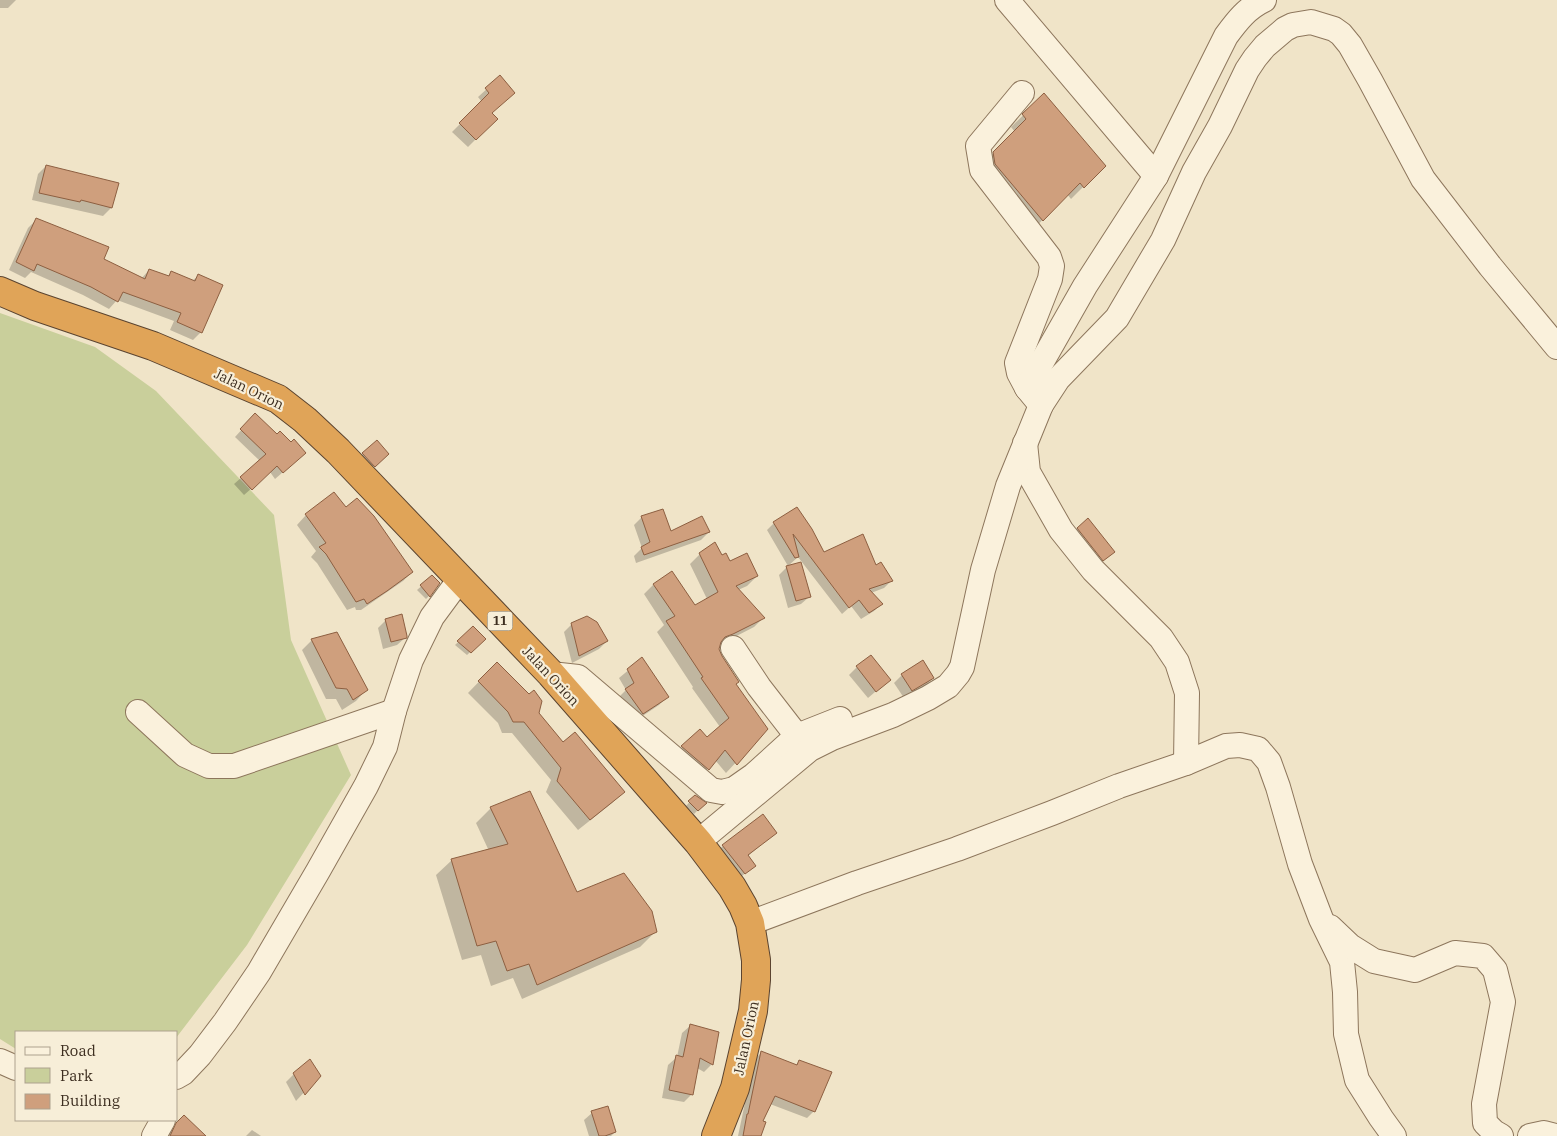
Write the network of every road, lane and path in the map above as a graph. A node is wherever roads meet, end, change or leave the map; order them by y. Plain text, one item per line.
1 (1007, 0) edge
2 (1264, 0) edge
3 (1022, 93) dead end
4 (1156, 176) junction
5 (0, 292) edge
6 (1557, 347) edge
7 (1034, 397) junction
8 (1025, 441) junction
9 (460, 579) junction
10 (733, 648) dead end
11 (551, 674) junction
12 (394, 711) junction
13 (138, 712) dead end
14 (893, 715) junction
15 (797, 736) junction
16 (1186, 763) junction
17 (698, 842) junction
18 (1321, 920) junction
19 (750, 923) junction
20 (200, 1055) junction
21 (0, 1061) edge
22 (15, 1068) edge
23 (178, 1076) edge
24 (178, 1093) edge
25 (162, 1121) edge
26 (154, 1136) edge
27 (716, 1136) edge
28 (1394, 1136) edge
29 (1501, 1136) edge
30 (1530, 1136) edge
31 (1554, 1136) edge

1 - 4 street
2 - 4 street
3 - 7 street
4 - 7 street
5 - 9 highway, Jalan Orion / 11
6 - 7 street
7 - 8 street
8 - 14 street
8 - 16 street
9 - 11 highway, Jalan Orion / 11
9 - 12 street
10 - 15 street
11 - 15 street
11 - 17 highway, Jalan Orion / 11
12 - 13 street
12 - 20 street
14 - 15 street
14 - 17 street
16 - 18 street
16 - 19 street
17 - 19 highway, Jalan Orion / 11
18 - 28 street
18 - 29 street
19 - 27 highway, Jalan Orion / 11
20 - 23 street
20 - 24 street
21 - 22 street
25 - 26 street
30 - 31 street

